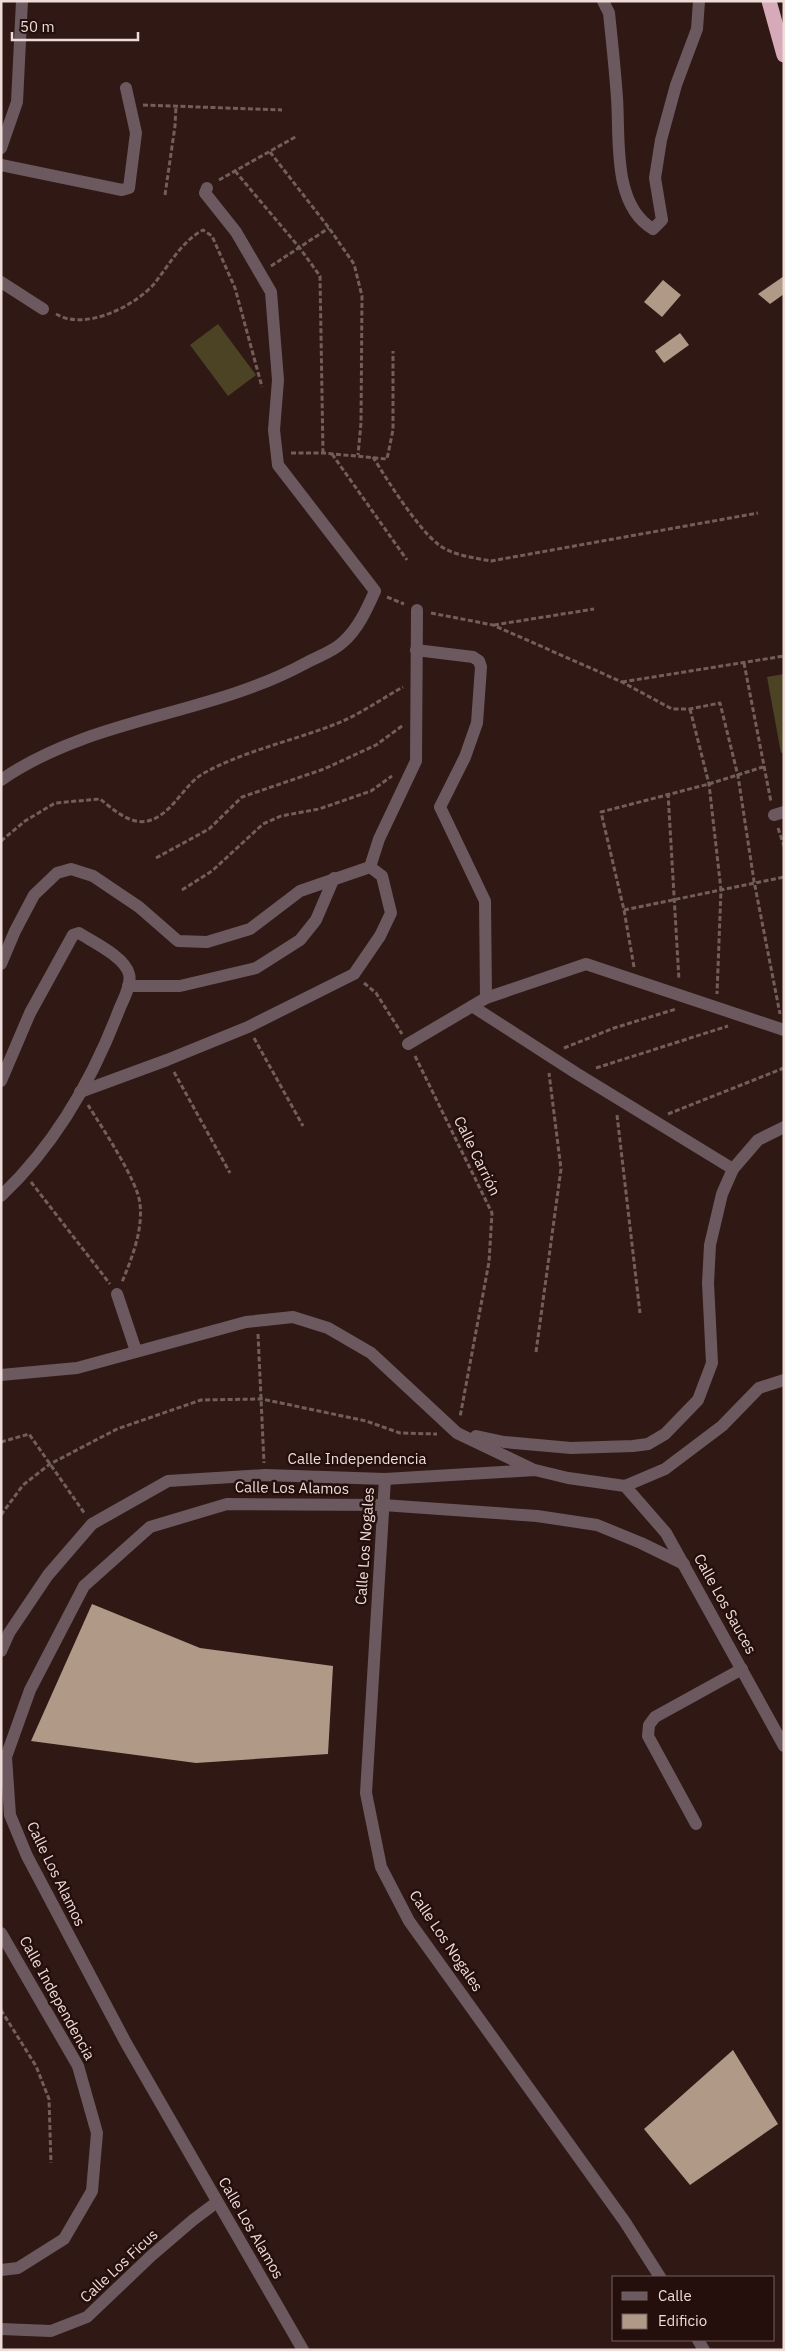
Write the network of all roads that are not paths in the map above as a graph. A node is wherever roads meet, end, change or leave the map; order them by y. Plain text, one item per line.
1 (22, 1) edge
2 (604, 1) edge
3 (699, 1) edge
4 (769, 1) edge
5 (784, 55) edge
6 (126, 88) dead end
7 (1, 148) edge
8 (1, 165) edge
9 (207, 188) road end
10 (1, 282) edge
11 (43, 309) road end
12 (417, 610) road end
13 (416, 650) junction
14 (1, 780) edge
15 (370, 866) junction
16 (334, 878) junction
17 (1, 964) edge
18 (128, 986) junction
19 (486, 998) junction
20 (472, 1006) junction
21 (783, 1029) edge
22 (408, 1044) road end
23 (1, 1080) edge
24 (80, 1092) junction
25 (784, 1127) edge
26 (733, 1169) junction
27 (1, 1196) edge
28 (117, 1294) road end
29 (136, 1351) junction
30 (1, 1375) edge
31 (784, 1380) edge
32 (457, 1433) junction
33 (535, 1470) junction
34 (385, 1479) junction
35 (625, 1486) junction
36 (383, 1505) junction
37 (684, 1564) junction
38 (1, 1651) edge
39 (742, 1669) junction
40 (784, 1746) edge
41 (696, 1824) dead end
42 (1, 1933) edge
43 (217, 2202) junction
44 (1, 2270) edge
45 (659, 2276) edge
46 (1, 2329) edge
47 (303, 2350) edge

1 - 7 street
2 - 3 street
4 - 5 highway
6 - 8 street
9 - 14 street
10 - 11 street
12 - 13 street
13 - 15 street
13 - 19 street
15 - 16 street
15 - 24 street
16 - 17 street
16 - 18 street
18 - 23 street
18 - 24 street
19 - 20 street
19 - 21 street
20 - 22 street
20 - 26 street
24 - 27 street
25 - 26 street
26 - 32 street
28 - 29 street
29 - 30 street
29 - 32 street
31 - 35 street
32 - 33 street
33 - 34 street, Calle Independencia
33 - 35 street, Calle Independencia
34 - 36 street, Calle Los Nogales
34 - 38 street, Calle Independencia
35 - 37 street, Calle Los Sauces
36 - 37 street, Calle Los Alamos
36 - 43 street, Calle Los Alamos
36 - 45 street, Calle Los Nogales
37 - 39 street, Calle Los Sauces
39 - 40 street, Calle Los Sauces
39 - 41 street
42 - 44 street, Calle Independencia
43 - 46 street, Calle Los Ficus
43 - 47 street, Calle Los Alamos

